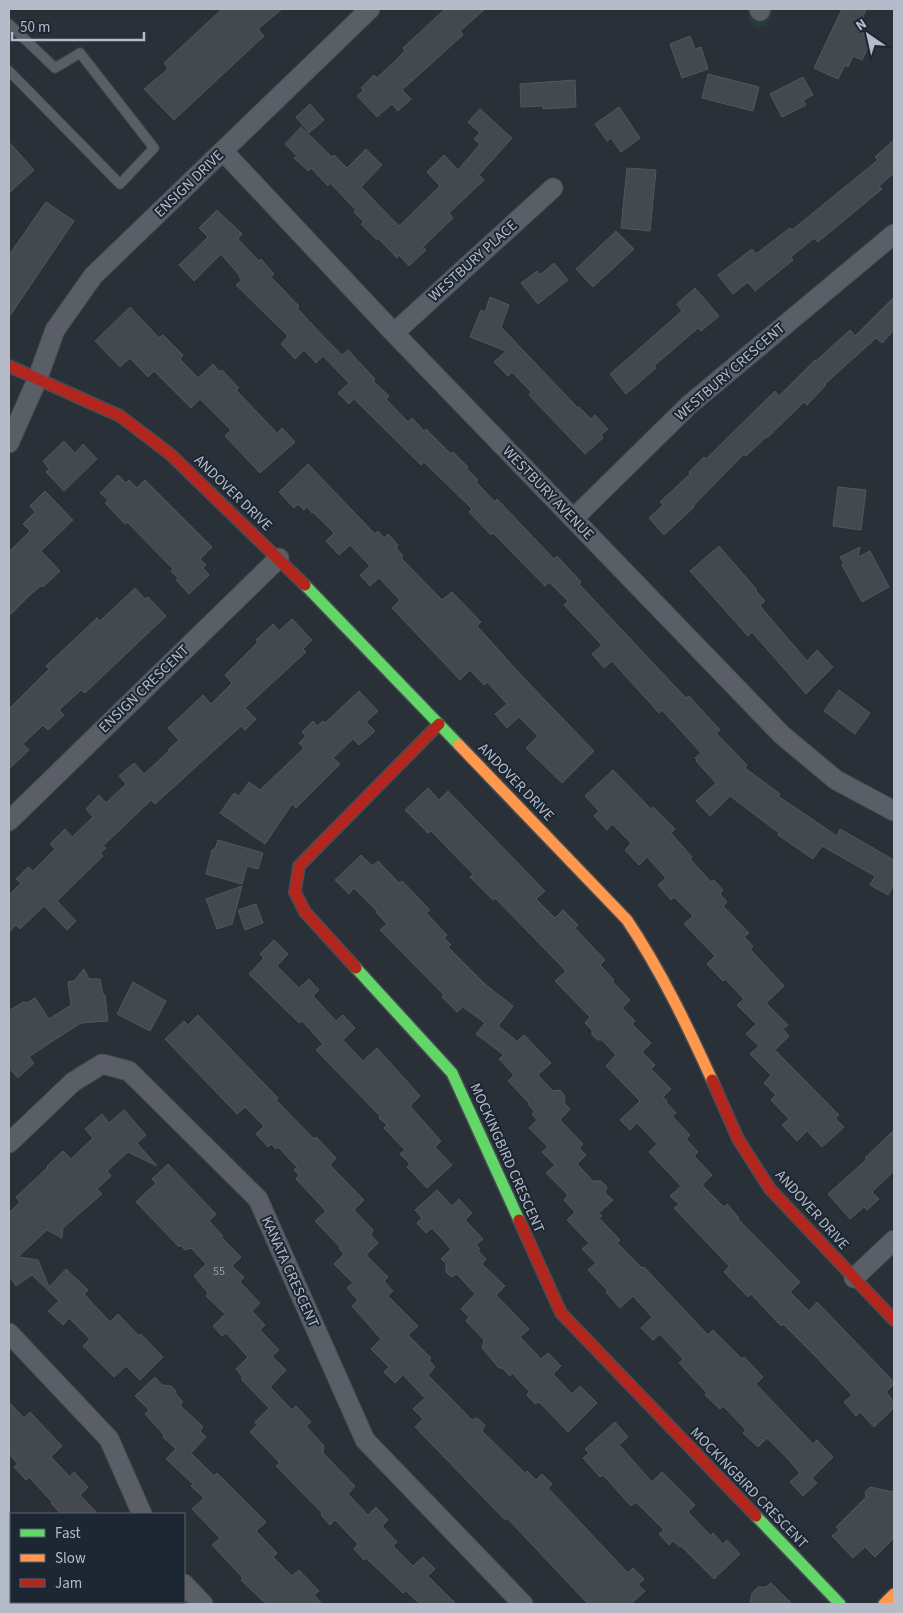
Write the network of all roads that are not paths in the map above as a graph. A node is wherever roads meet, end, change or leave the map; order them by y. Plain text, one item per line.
1 (370, 9) edge
2 (9, 24) edge
3 (9, 71) edge
4 (223, 151) junction
5 (553, 188) dead end
6 (894, 234) edge
7 (394, 333) junction
8 (9, 366) edge
9 (37, 380) junction
10 (9, 443) edge
11 (573, 519) junction
12 (279, 558) junction
13 (439, 724) junction
14 (894, 811) edge
15 (9, 821) edge
16 (9, 1143) edge
17 (894, 1240) edge
18 (854, 1278) junction
19 (894, 1320) edge
20 (9, 1333) edge
21 (142, 1513) edge
22 (185, 1585) edge
23 (894, 1594) edge
24 (203, 1604) edge
25 (523, 1604) edge
26 (840, 1604) edge
27 (884, 1604) edge

1 - 4 street, ENSIGN DRIVE
2 - 3 lane
4 - 7 street, WESTBURY AVENUE
4 - 9 street, ENSIGN DRIVE
5 - 7 street, WESTBURY PLACE
6 - 11 street, WESTBURY CRESCENT
7 - 11 street, WESTBURY AVENUE
8 - 9 street, ANDOVER DRIVE
9 - 10 street
9 - 12 street, ANDOVER DRIVE
11 - 14 street, WESTBURY AVENUE
12 - 13 street, ANDOVER DRIVE
12 - 15 street, ENSIGN CRESCENT
13 - 18 street, ANDOVER DRIVE
13 - 26 street, MOCKINGBIRD CRESCENT
16 - 25 street, KANATA CRESCENT
17 - 18 street
18 - 19 street, ANDOVER DRIVE
20 - 21 street
22 - 24 street
23 - 27 street

